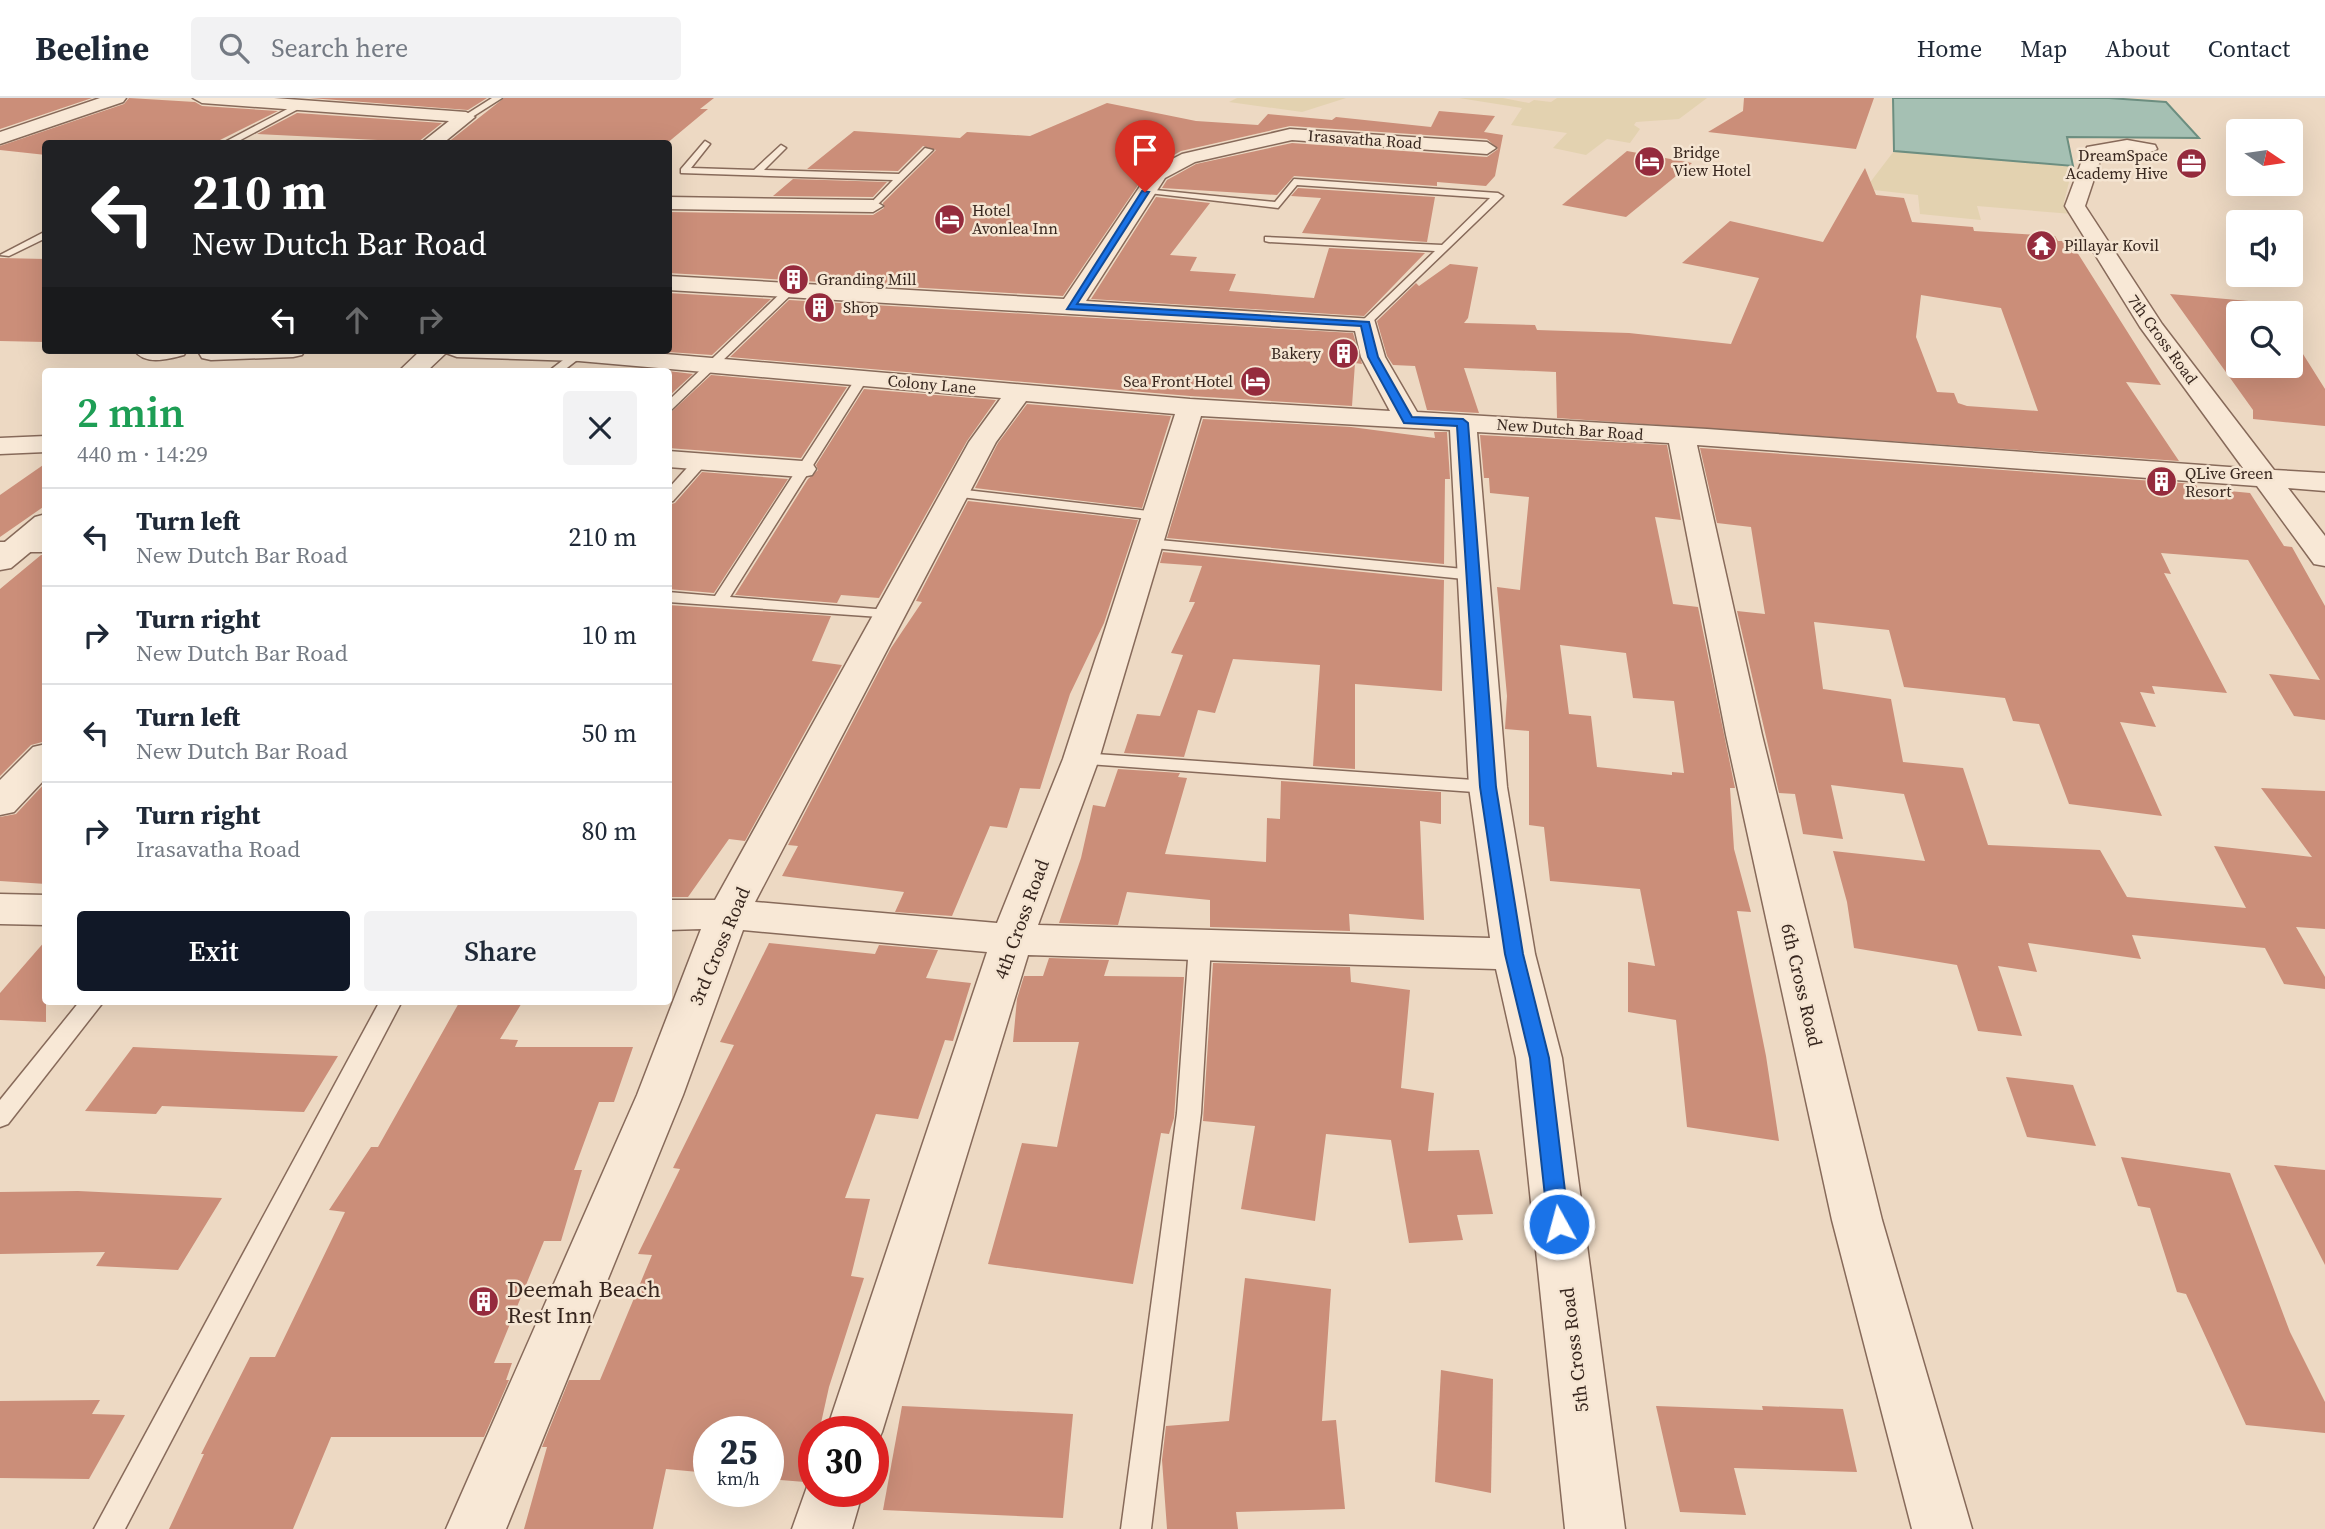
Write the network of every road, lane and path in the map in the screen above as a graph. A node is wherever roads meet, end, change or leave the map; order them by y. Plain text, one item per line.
1 (117, 98) edge
2 (202, 98) edge
3 (498, 98) edge
4 (298, 107) junction
5 (466, 117) junction
6 (0, 138) edge
7 (233, 140) edge
8 (434, 140) edge
9 (705, 144) dead end
10 (781, 148) dead end
11 (1487, 148) dead end
12 (928, 149) dead end
13 (2148, 149) dead end
14 (757, 172) junction
15 (901, 177) junction
16 (1145, 192) junction
17 (672, 203) edge
18 (873, 205) joint
19 (42, 236) edge
20 (1269, 239) dead end
21 (1444, 248) junction
22 (5, 254) dead end
23 (672, 283) edge
24 (791, 289) junction
25 (1070, 307) junction
26 (1366, 324) junction
27 (250, 354) edge
28 (431, 354) edge
29 (579, 354) edge
30 (599, 354) edge
31 (207, 358) edge
32 (713, 367) junction
33 (415, 368) edge
34 (559, 368) edge
35 (862, 378) junction
36 (1019, 392) junction
37 (672, 405) edge
38 (1190, 407) junction
39 (1408, 420) junction
40 (1463, 423) junction
41 (1681, 436) junction
42 (42, 444) edge
43 (0, 446) edge
44 (672, 459) edge
45 (700, 462) junction
46 (802, 469) junction
47 (2264, 478) junction
48 (2325, 482) edge
49 (957, 493) junction
50 (672, 494) edge
51 (42, 527) edge
52 (1153, 530) junction
53 (16, 551) edge
54 (2325, 556) edge
55 (1474, 575) junction
56 (672, 597) edge
57 (720, 601) junction
58 (888, 615) junction
59 (42, 759) edge
60 (1081, 759) junction
61 (1488, 787) junction
62 (0, 803) edge
63 (0, 909) edge
64 (42, 911) edge
65 (728, 914) junction
66 (672, 915) edge
67 (1012, 939) junction
68 (1200, 945) junction
69 (1514, 954) junction
70 (90, 1005) edge
71 (389, 1005) edge
72 (0, 1117) edge
73 (858, 1416) edge
74 (829, 1507) edge
75 (109, 1529) edge
76 (476, 1529) edge
77 (822, 1529) edge
78 (1136, 1529) edge
79 (1595, 1529) edge
80 (1942, 1529) edge

1 - 6 street
2 - 4 street
3 - 5 lane
4 - 5 street
4 - 7 lane
5 - 8 street
9 - 14 lane
10 - 14 lane
11 - 16 street, Irasavatha Road
12 - 15 lane
13 - 47 street, 7th Cross Road
14 - 15 lane
15 - 18 lane
16 - 21 lane
16 - 25 street, Irasavatha Road
17 - 18 street
19 - 22 lane
20 - 21 lane
21 - 26 lane
23 - 24 street
24 - 25 street
24 - 32 lane
25 - 26 street
26 - 39 street
27 - 31 street
28 - 33 street
29 - 34 lane
30 - 32 street, Colony Lane
32 - 35 street, Colony Lane
32 - 37 lane
35 - 36 street, Colony Lane
35 - 46 lane
36 - 38 street, Colony Lane
36 - 49 street, 3rd Cross Road
38 - 39 street, Colony Lane
38 - 52 street, 4th Cross Road
39 - 40 street, New Dutch Bar Road
40 - 41 street, New Dutch Bar Road
40 - 55 street, 5th Cross Road
41 - 47 street, New Dutch Bar Road
41 - 80 street, 6th Cross Road
42 - 43 street
44 - 45 street
45 - 46 street
45 - 50 lane
46 - 57 lane
47 - 48 street, New Dutch Bar Road
47 - 54 street, 7th Cross Road
49 - 52 lane
49 - 58 street, 3rd Cross Road
51 - 53 street
52 - 55 lane
52 - 60 street, 4th Cross Road
55 - 61 street, 5th Cross Road
56 - 57 lane
57 - 58 lane
58 - 65 street, 3rd Cross Road
59 - 62 street
60 - 61 lane
60 - 67 street, 4th Cross Road
61 - 69 street, 5th Cross Road
63 - 64 street
65 - 66 street
65 - 67 street
65 - 76 street, 3rd Cross Road
67 - 68 street
67 - 73 street, 4th Cross Road
68 - 69 street
68 - 78 lane
69 - 79 street, 5th Cross Road
70 - 72 lane
71 - 75 lane
74 - 77 street

